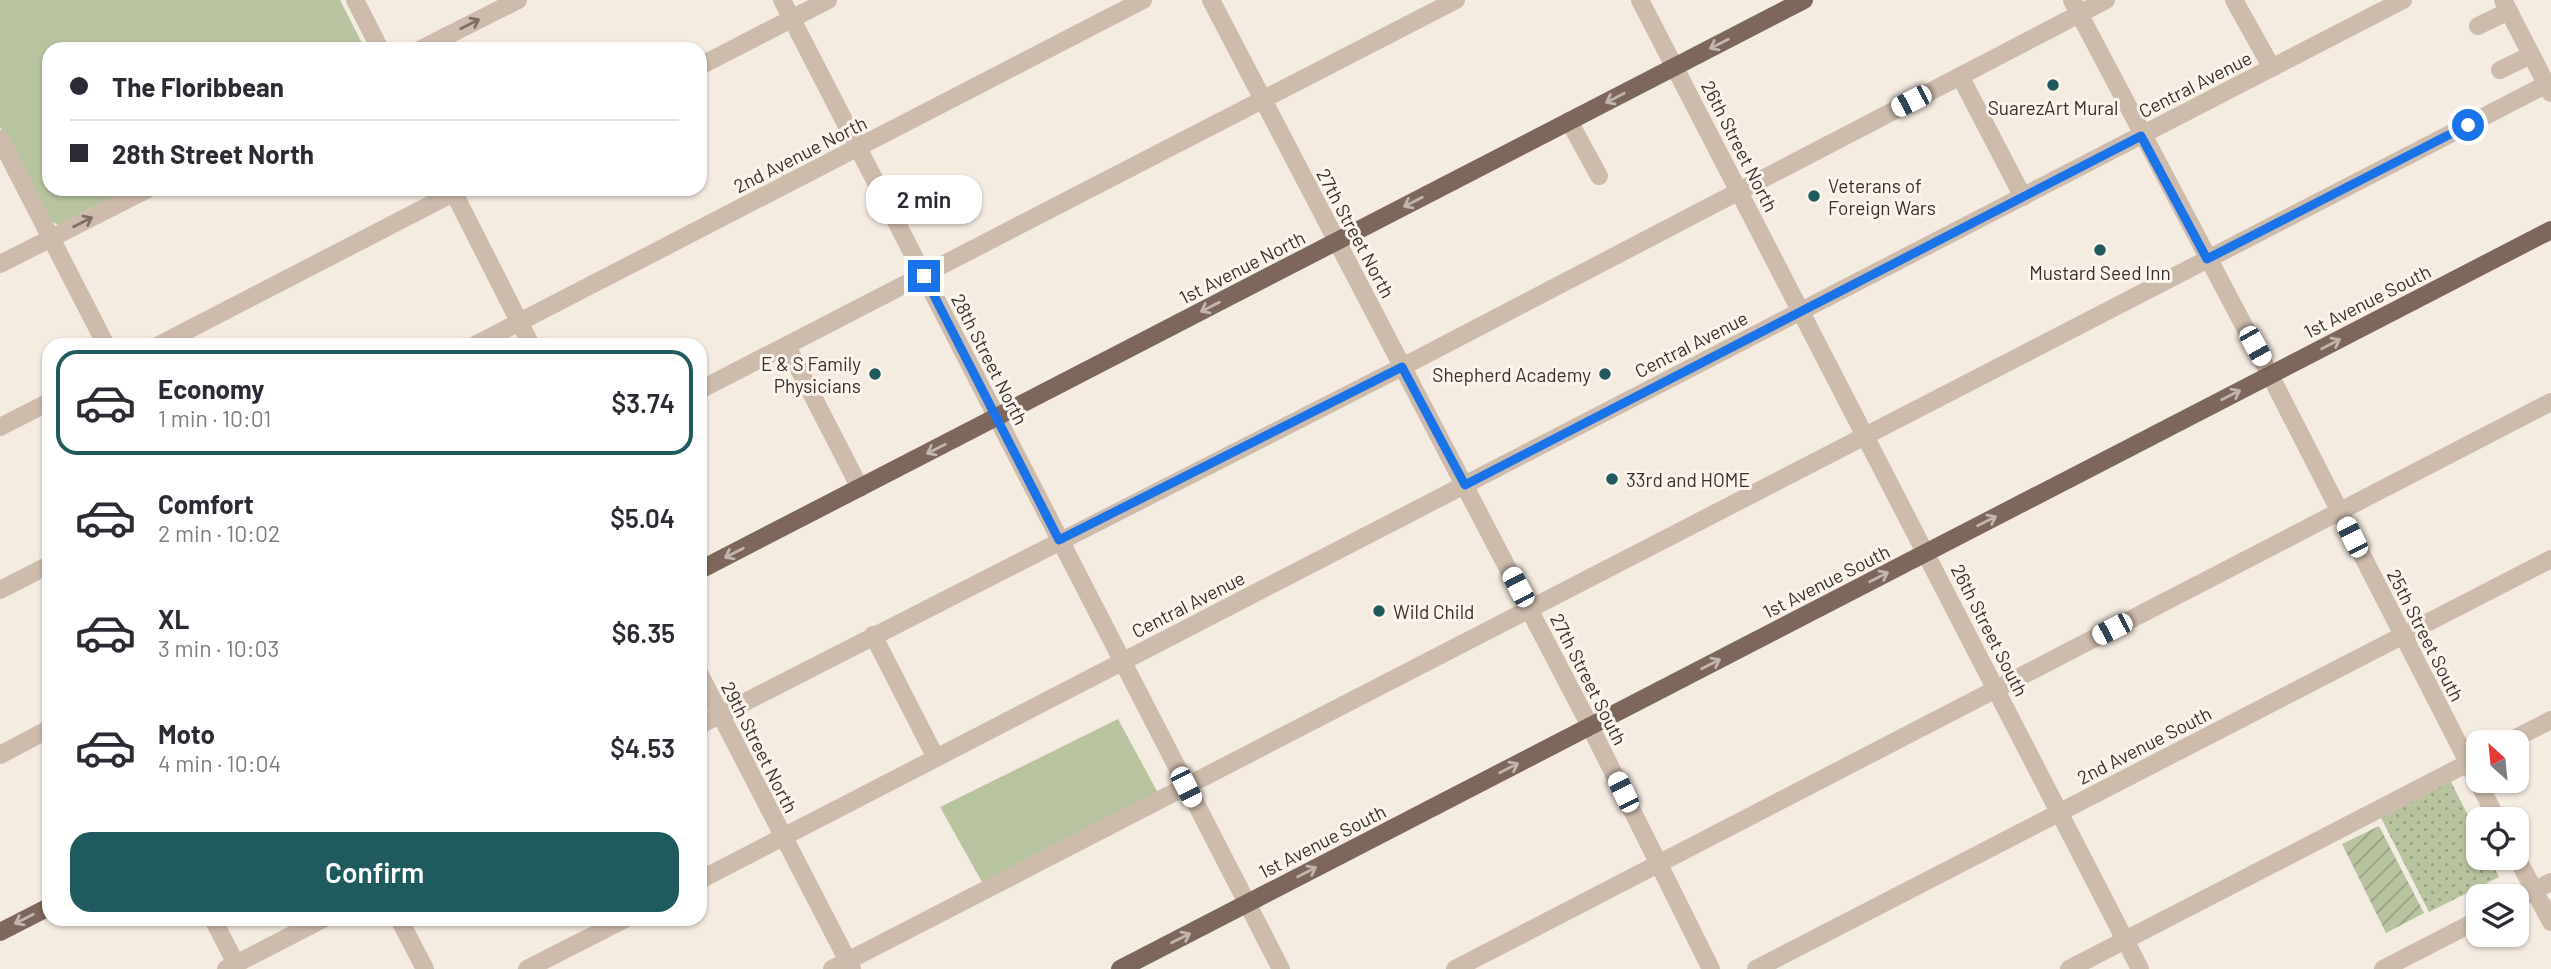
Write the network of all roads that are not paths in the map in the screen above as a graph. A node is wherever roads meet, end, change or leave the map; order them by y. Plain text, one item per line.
1 (355, 0) edge
2 (518, 0) edge
3 (782, 0) edge
4 (828, 0) edge
5 (1143, 0) edge
6 (1211, 0) edge
7 (1456, 0) edge
8 (1640, 0) edge
9 (1804, 0) edge
10 (2106, 0) edge
11 (2234, 0) edge
12 (2403, 0) edge
13 (2506, 6) edge
14 (2076, 7) edge
15 (792, 19) junction
16 (2478, 26) dead end
17 (376, 42) edge
18 (435, 42) edge
19 (2531, 55) junction
20 (707, 62) edge
21 (1675, 66) junction
22 (2272, 68) junction
23 (2500, 70) dead end
24 (1960, 76) junction
25 (2549, 87) edge
26 (1263, 100) junction
27 (1569, 121) junction
28 (2141, 136) junction
29 (0, 139) edge
30 (858, 147) junction
31 (1599, 176) dead end
32 (1739, 189) junction
33 (134, 196) edge
34 (444, 196) edge
35 (458, 196) edge
36 (2023, 197) junction
37 (2551, 230) edge
38 (51, 239) junction
39 (1336, 242) junction
40 (2207, 259) junction
41 (0, 264) edge
42 (924, 276) junction
43 (1802, 311) junction
44 (520, 322) junction
45 (102, 338) edge
46 (172, 338) edge
47 (489, 338) edge
48 (528, 338) edge
49 (787, 346) junction
50 (1402, 367) junction
51 (2270, 375) junction
52 (707, 386) edge
53 (2551, 402) edge
54 (42, 406) edge
55 (996, 417) junction
56 (0, 427) edge
57 (1866, 434) junction
58 (1465, 485) junction
59 (860, 488) junction
60 (2340, 512) junction
61 (1059, 540) junction
62 (1926, 552) junction
63 (2551, 559) edge
64 (707, 566) edge
65 (42, 569) edge
66 (0, 590) edge
67 (1530, 608) junction
68 (873, 635) junction
69 (2402, 635) junction
70 (1122, 662) junction
71 (707, 689) edge
72 (1996, 689) junction
73 (720, 714) junction
74 (2551, 720) edge
75 (707, 721) edge
76 (1590, 726) junction
77 (2529, 731) edge
78 (42, 733) edge
79 (2466, 748) edge
80 (0, 755) edge
81 (936, 758) junction
82 (2466, 764) edge
83 (1186, 787) junction
84 (2059, 812) junction
85 (783, 837) junction
86 (1659, 864) junction
87 (2524, 870) edge
88 (707, 876) edge
89 (2551, 882) edge
90 (2535, 890) junction
91 (2529, 893) edge
92 (1247, 904) junction
93 (42, 911) edge
94 (2551, 922) edge
95 (216, 926) edge
96 (309, 926) edge
97 (402, 926) edge
98 (611, 926) edge
99 (2466, 926) edge
100 (0, 932) edge
101 (2125, 940) junction
102 (231, 966) edge
103 (844, 966) edge
104 (425, 969) edge
105 (527, 969) edge
106 (1120, 969) edge
107 (1281, 969) edge
108 (1455, 969) edge
109 (1711, 969) edge
110 (1756, 969) edge
111 (2069, 969) edge
112 (2140, 969) edge
113 (2383, 969) edge

1 - 17 street
18 -> 2 street
3 - 15 street, 28th Street North
4 - 15 street
5 - 30 street, 2nd Avenue North
6 - 26 street, 27th Street North
7 - 26 street
8 - 21 street, 26th Street North
9 -> 21 main road, 1st Avenue North
10 - 14 street
11 - 22 street
12 - 22 street, Central Avenue
13 - 16 street
13 - 19 street
14 - 24 street
14 - 28 street, 25th Street South
15 - 20 street
15 - 30 street, 28th Street North
19 - 23 street
19 - 25 street
21 -> 27 main road, 1st Avenue North
21 - 32 street, 26th Street North
22 - 28 street, Central Avenue
24 - 32 street
24 - 36 street
25 - 40 street
26 - 39 street, 27th Street North
26 - 42 street
27 - 31 street
27 -> 39 main road, 1st Avenue North
28 - 36 street, Central Avenue
28 - 40 street, 25th Street South
29 - 38 street
30 - 42 street, 28th Street North
30 - 44 street, 2nd Avenue North
32 - 43 street, 26th Street North
32 - 50 street
38 -> 33 street
34 - 46 street
35 - 44 street
36 - 43 street, Central Avenue
51 -> 37 main road, 1st Avenue South
38 - 41 street
38 - 45 street
39 - 50 street, 27th Street North
39 -> 55 main road, 1st Avenue North
40 - 51 street, 25th Street South
40 - 57 street
42 - 49 street
42 - 55 street, 28th Street North
43 - 57 street, 26th Street South
43 - 58 street, Central Avenue
44 - 47 street, 2nd Avenue North
44 - 48 street
49 - 52 street
49 - 59 street
50 - 58 street, 27th Street North
50 - 61 street
51 - 60 street, 25th Street South
62 -> 51 main road, 1st Avenue South
53 - 60 street
54 - 56 street
55 -> 59 main road, 1st Avenue North
55 - 61 street, 28th Street North
57 - 62 street, 26th Street South
57 - 67 street
58 - 67 street, 27th Street South
58 - 70 street, Central Avenue
59 -> 64 main road, 1st Avenue North
60 - 69 street, 25th Street South
60 - 72 street
61 - 68 street
61 - 70 street, 28th Street North
62 - 72 street, 26th Street South
76 -> 62 main road, 1st Avenue South
63 - 69 street, 2nd Avenue South
65 - 66 street
67 - 76 street, 27th Street South
67 - 83 street
68 - 73 street
68 - 81 street
69 - 79 street, 25th Street South
69 - 84 street, 2nd Avenue South
70 - 81 street, Central Avenue
70 - 83 street, 28th Street North
71 - 73 street, 29th Street North
72 - 84 street, 26th Street South
72 - 86 street
73 - 75 street
73 - 85 street, 29th Street North
74 - 77 street
76 - 86 street, 27th Street South
92 -> 76 main road, 1st Avenue South
78 - 80 street
81 - 85 street, Central Avenue
82 - 101 street
83 - 92 street, 28th Street North
83 - 103 street
84 - 101 street, 26th Street South
84 - 110 street, 2nd Avenue South
85 - 88 street, Central Avenue
85 - 103 street, 29th Street North
86 - 108 street
86 - 109 street, 27th Street South
87 - 90 street
89 - 90 street
90 - 91 street
90 - 94 street
106 -> 92 main road, 1st Avenue South
92 - 107 street, 28th Street North
93 -> 100 main road
95 - 102 street
96 - 102 street
97 - 104 street
98 - 105 street
99 - 113 street
101 - 111 street
101 - 112 street, 26th Street South

